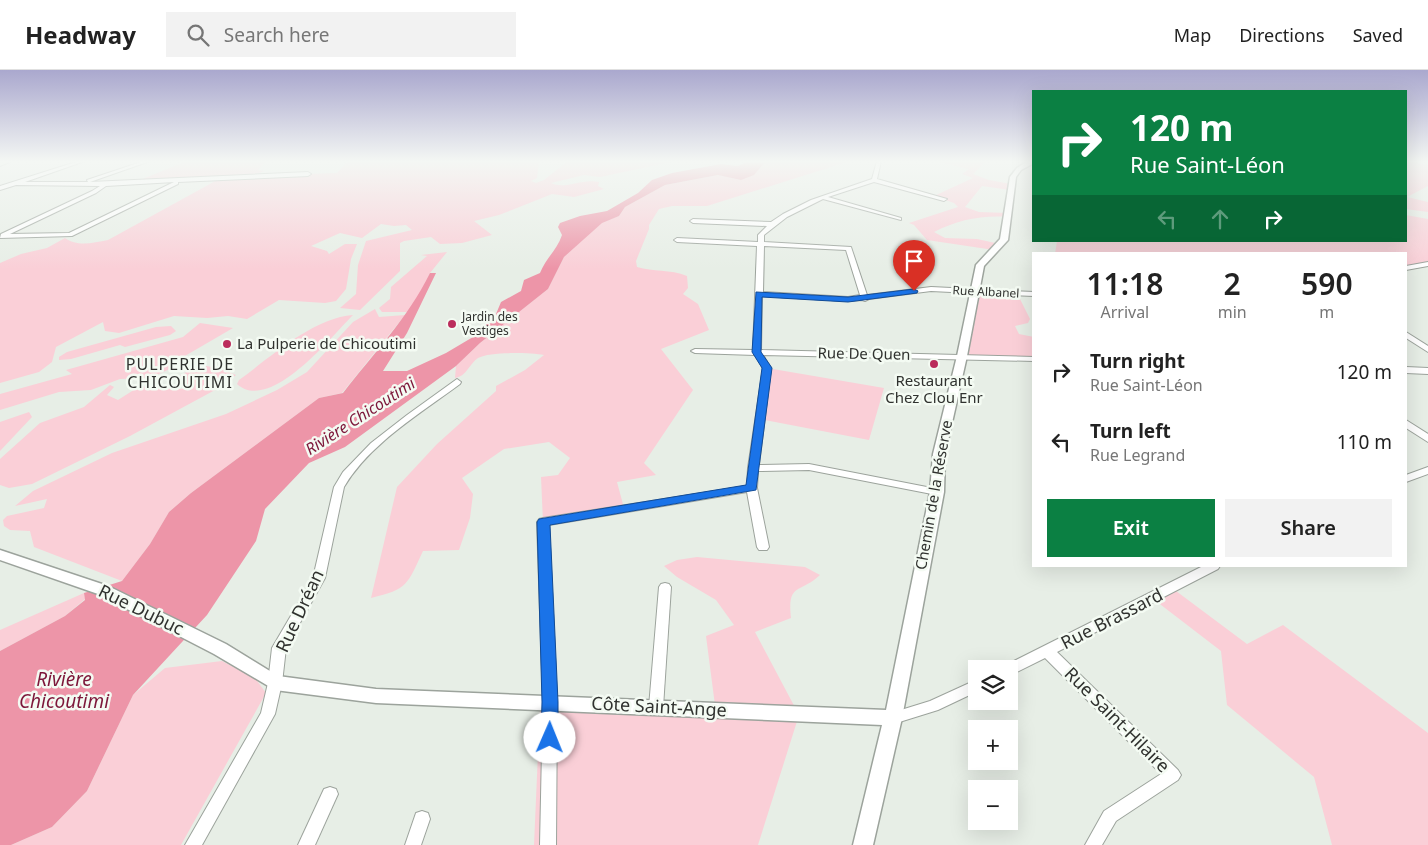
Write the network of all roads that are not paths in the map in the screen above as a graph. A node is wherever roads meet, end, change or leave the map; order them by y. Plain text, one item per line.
1 (83, 197) edge
2 (146, 197) edge
3 (937, 197) edge
4 (1010, 197) edge
5 (825, 198) joint
6 (944, 199) dead end
7 (899, 219) dead end
8 (693, 221) dead end
9 (770, 224) junction
10 (0, 236) edge
11 (677, 240) dead end
12 (760, 244) junction
13 (1428, 264) edge
14 (1407, 268) edge
15 (976, 292) junction
16 (758, 294) junction
17 (1032, 294) edge
18 (865, 299) junction
19 (1407, 335) edge
20 (1428, 350) edge
21 (695, 351) dead end
22 (756, 352) junction
23 (962, 356) junction
24 (1032, 359) edge
25 (1407, 370) edge
26 (1428, 371) edge
27 (457, 382) dead end
28 (1407, 424) edge
29 (1428, 439) edge
30 (753, 468) junction
31 (1428, 470) edge
32 (1407, 479) edge
33 (752, 488) junction
34 (937, 492) junction
35 (763, 547) dead end
36 (0, 555) edge
37 (1212, 567) edge
38 (665, 587) dead end
39 (1048, 652) junction
40 (1018, 666) edge
41 (275, 682) junction
42 (968, 690) edge
43 (550, 702) junction
44 (656, 707) junction
45 (893, 718) junction
46 (330, 794) dead end
47 (422, 819) dead end
48 (192, 845) edge
49 (306, 845) edge
50 (413, 845) edge
51 (548, 845) edge
52 (863, 845) edge
53 (1092, 845) edge

1 - 10 street
2 - 10 street
3 - 6 street
4 - 15 street, Chemin de la Réserve
5 - 7 street
5 - 9 street
8 - 9 street
9 - 12 street
11 - 12 street
12 - 16 street
12 - 18 street
13 - 14 street
15 - 17 street, Rue Albanel
15 - 18 street, Rue Albanel
15 - 23 street, Chemin de la Réserve
16 - 18 street, Rue Albanel
16 - 22 street
19 - 20 street
21 - 22 street, Rue De Quen
22 - 23 street, Rue De Quen
22 - 30 street
23 - 24 street, Rue De Quen
23 - 34 street, Chemin de la Réserve
25 - 26 street
27 - 41 street, Rue Dréan
28 - 29 street
30 - 33 street
30 - 34 street
31 - 32 street
33 - 35 street
33 - 43 street
34 - 45 street, Chemin de la Réserve
36 - 41 street, Rue Dubuc
37 - 39 street, Rue Brassard
38 - 44 street
39 - 40 street, Rue Brassard
39 - 53 street, Rue Saint-Hilaire
41 - 43 street, Côte Saint-Ange
41 - 48 street, Rue Dréan
42 - 45 street
43 - 44 street, Côte Saint-Ange
43 - 51 street
44 - 45 street, Côte Saint-Ange
45 - 52 street, Chemin de la Réserve
46 - 49 street
47 - 50 street

